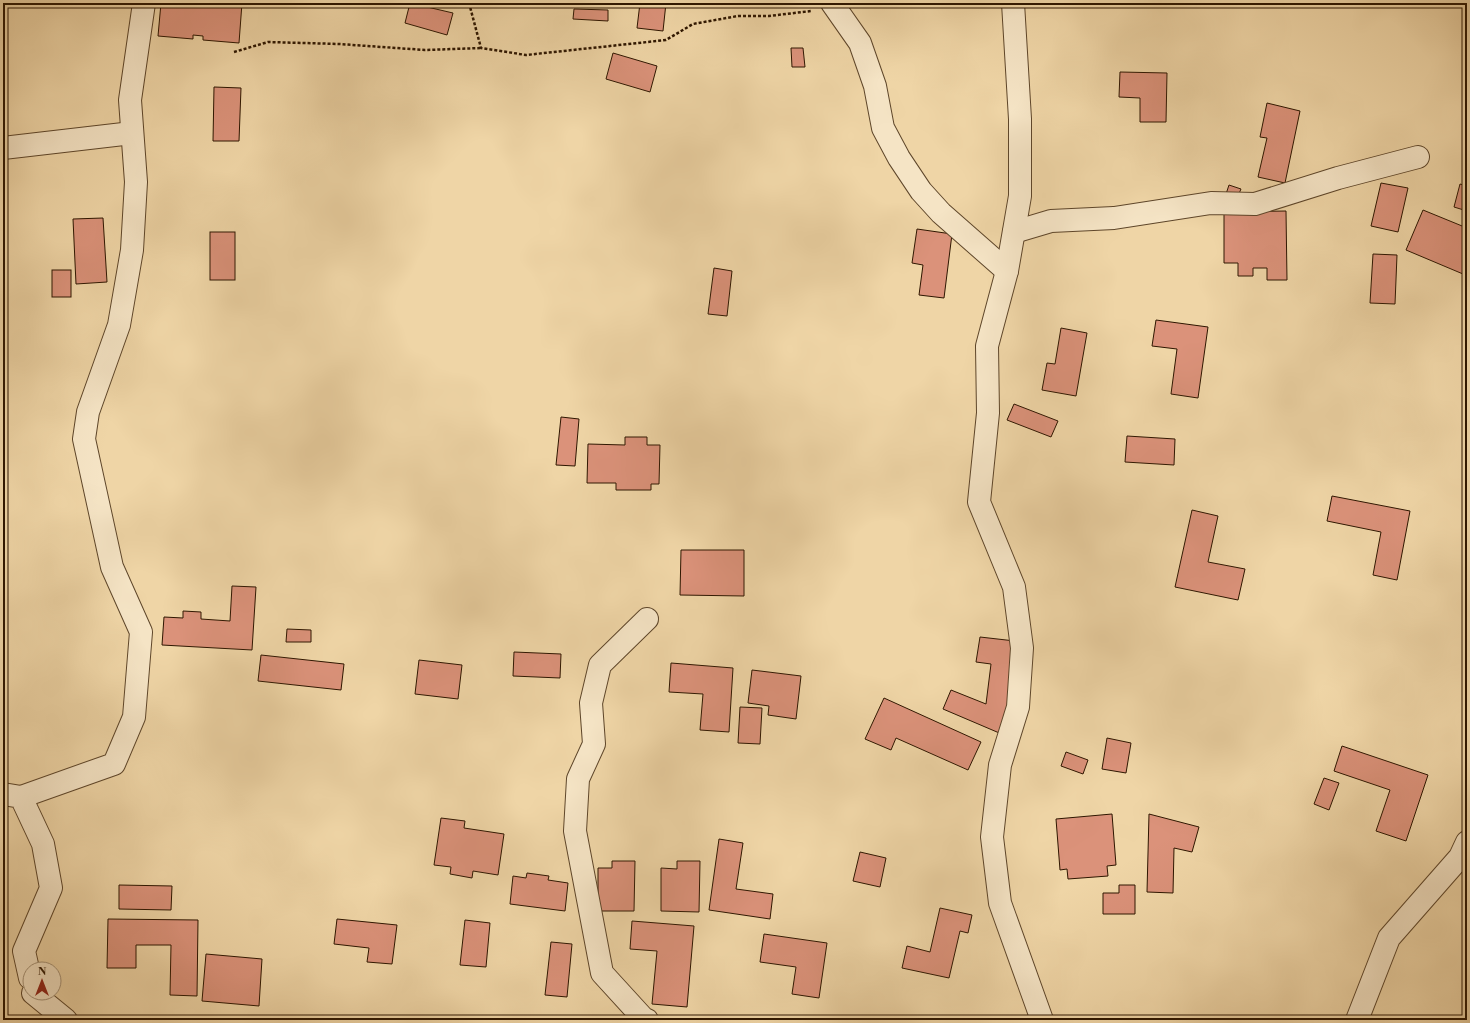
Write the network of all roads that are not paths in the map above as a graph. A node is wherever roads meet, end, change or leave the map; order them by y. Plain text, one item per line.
1 (144, 3) edge
2 (1013, 3) edge
3 (833, 4) edge
4 (132, 133) junction
5 (3, 148) edge
6 (1418, 157) dead end
7 (1014, 232) junction
8 (1007, 271) junction
9 (647, 619) dead end
10 (12, 796) edge
11 (1467, 842) edge
12 (26, 961) edge
13 (43, 1001) edge
14 (66, 1020) edge
15 (647, 1020) edge
16 (1042, 1020) edge
17 (1357, 1020) edge

1 - 4 street
2 - 7 street
3 - 8 street
4 - 5 street
4 - 10 street
6 - 7 street
7 - 8 street
8 - 16 street
9 - 15 street
10 - 12 street
11 - 17 street
13 - 14 street

